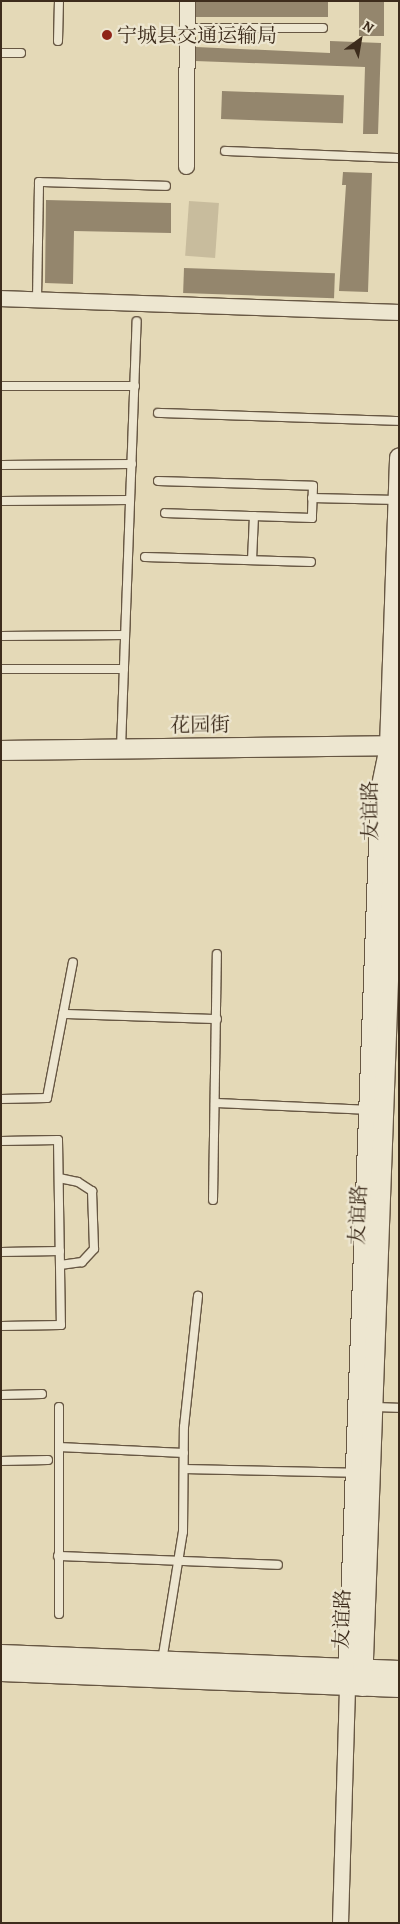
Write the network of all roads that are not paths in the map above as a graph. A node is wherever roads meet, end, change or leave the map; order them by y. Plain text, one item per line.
1 (59, 1) edge
2 (187, 1) edge
3 (188, 28) junction
4 (323, 28) dead end
5 (58, 41) dead end
6 (1, 53) edge
7 (21, 53) dead end
8 (225, 151) dead end
9 (399, 158) edge
10 (186, 166) dead end
11 (166, 186) dead end
12 (1, 298) edge
13 (37, 298) junction
14 (399, 312) edge
15 (137, 321) dead end
16 (1, 386) edge
17 (134, 386) junction
18 (158, 413) dead end
19 (399, 422) edge
20 (399, 457) edge
21 (132, 464) junction
22 (1, 465) edge
23 (158, 481) dead end
24 (312, 498) junction
25 (130, 500) junction
26 (1, 501) edge
27 (398, 511) edge
28 (164, 513) dead end
29 (254, 516) junction
30 (145, 557) dead end
31 (252, 560) junction
32 (311, 562) dead end
33 (125, 635) junction
34 (1, 636) edge
35 (1, 669) edge
36 (124, 669) junction
37 (394, 746) edge
38 (121, 748) junction
39 (1, 750) edge
40 (217, 954) dead end
41 (74, 962) dead end
42 (63, 1014) junction
43 (216, 1018) junction
44 (1, 1099) edge
45 (216, 1103) junction
46 (369, 1110) junction
47 (1, 1142) edge
48 (59, 1178) junction
49 (213, 1200) dead end
50 (60, 1251) junction
51 (1, 1252) edge
52 (60, 1265) junction
53 (198, 1296) dead end
54 (1, 1326) edge
55 (42, 1394) dead end
56 (1, 1395) edge
57 (59, 1407) dead end
58 (373, 1407) junction
59 (399, 1408) edge
60 (59, 1447) junction
61 (184, 1453) junction
62 (48, 1460) dead end
63 (1, 1461) edge
64 (184, 1468) junction
65 (355, 1473) junction
66 (58, 1556) junction
67 (179, 1561) junction
68 (278, 1565) dead end
69 (59, 1614) dead end
70 (1, 1654) edge
71 (162, 1661) junction
72 (399, 1670) edge
73 (1, 1671) edge
74 (355, 1677) junction
75 (399, 1687) edge
76 (340, 1923) edge

1 - 5 lane
2 - 3 street
3 - 4 lane
3 - 10 street
6 - 7 lane
8 - 9 lane
11 - 13 lane
12 - 13 street
13 - 14 street
15 - 17 lane
16 - 17 lane
17 - 21 lane
18 - 19 lane
20 - 27 street, 友谊路
21 - 22 lane
21 - 25 lane
23 - 24 lane
24 - 27 lane
24 - 29 lane
25 - 26 lane
25 - 33 lane
27 - 37 street, 友谊路
28 - 29 lane
29 - 31 lane
30 - 31 lane
31 - 32 lane
33 - 34 lane
33 - 36 lane
35 - 36 lane
36 - 38 lane
37 - 38 street, 花园街
37 - 46 street, 友谊路
37 - 58 street, 友谊路
38 - 39 street, 花园街
40 - 43 lane
41 - 42 lane
42 - 43 lane
42 - 44 lane
43 - 45 lane
45 - 46 lane
45 - 49 lane
46 - 65 street, 友谊路
47 - 48 lane
48 - 50 lane
48 - 52 lane
50 - 51 lane
50 - 52 lane
52 - 54 lane
53 - 61 lane
55 - 56 lane
57 - 60 lane
58 - 59 lane
58 - 74 street, 友谊路
60 - 61 lane
60 - 66 lane
61 - 64 lane
62 - 63 lane
64 - 65 lane
64 - 67 lane
65 - 74 street, 友谊路
66 - 67 lane
66 - 69 lane
67 - 68 lane
67 - 71 lane
70 - 71 street
71 - 74 street
72 - 74 street
73 - 74 street
74 - 75 street
74 - 76 street

